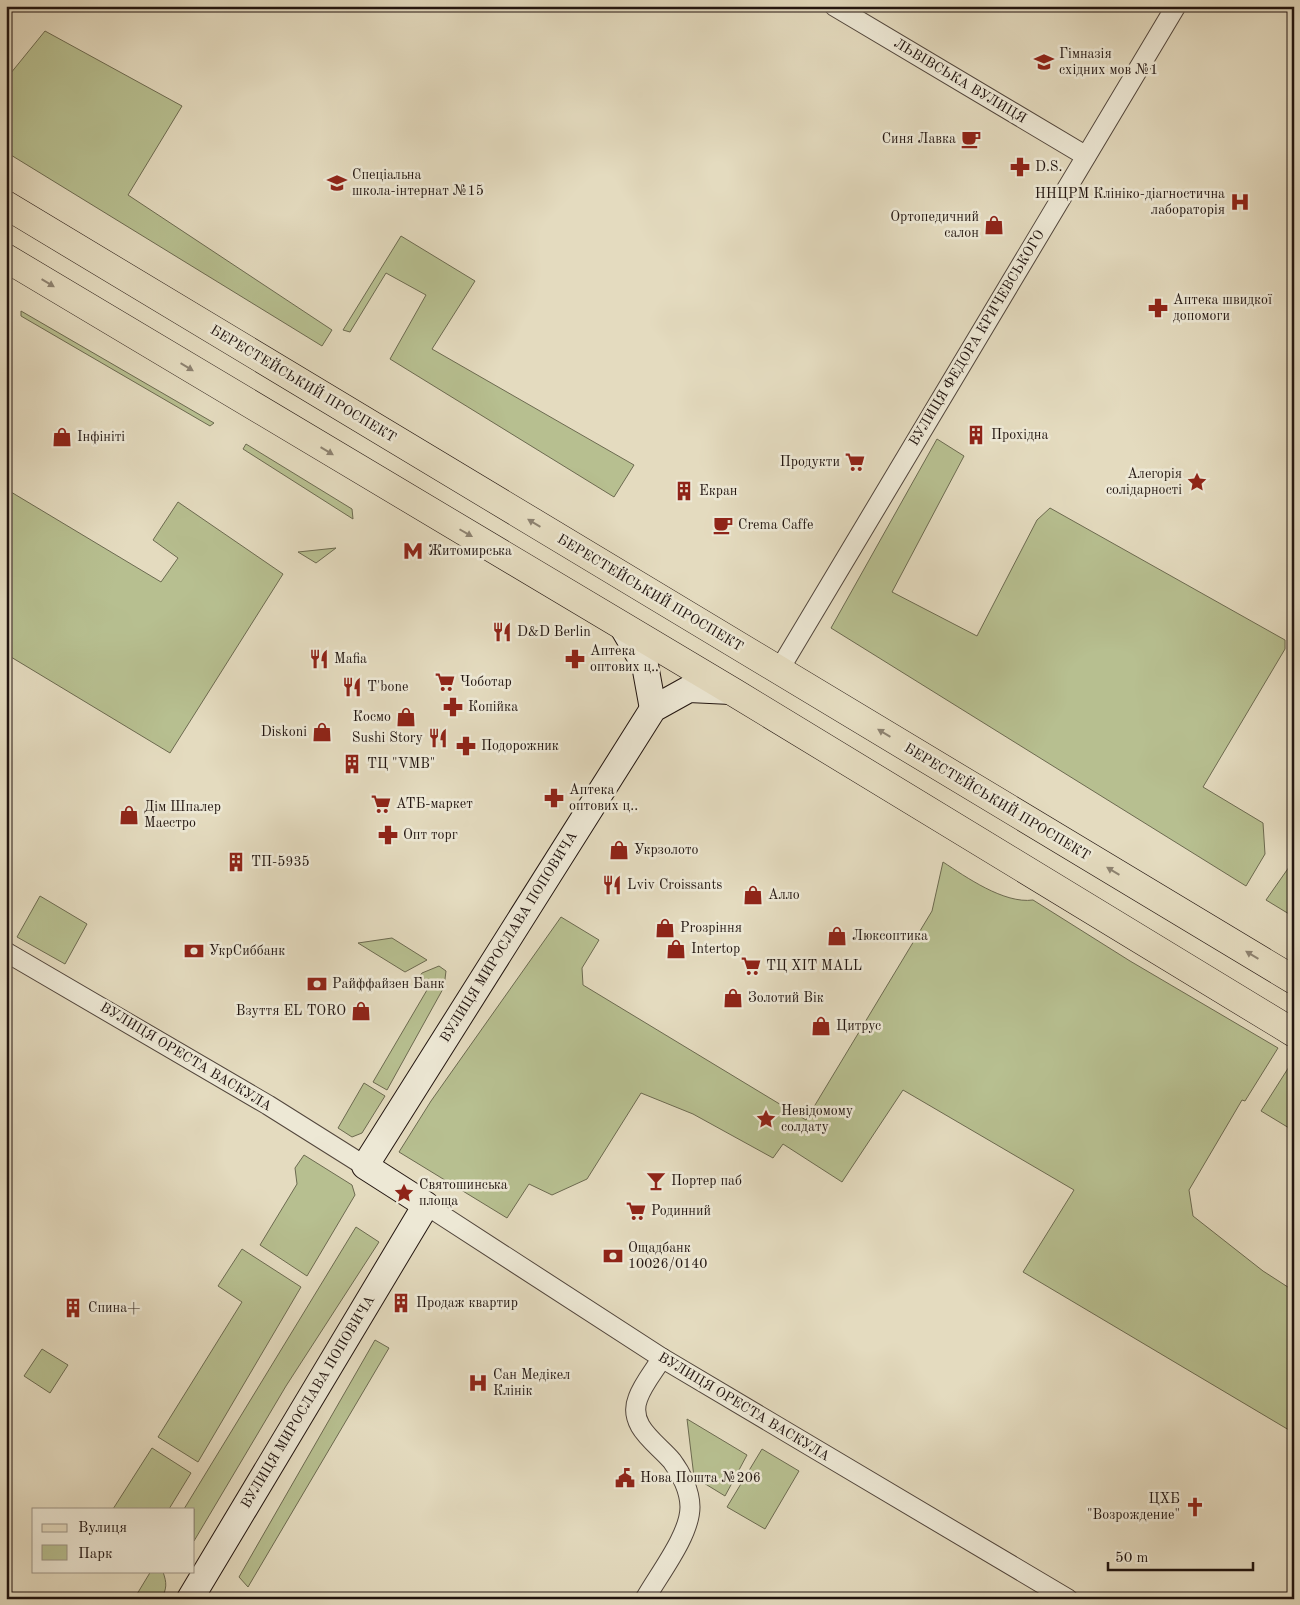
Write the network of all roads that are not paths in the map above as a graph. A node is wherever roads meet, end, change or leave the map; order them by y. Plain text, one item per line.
1 (834, 6) edge
2 (1176, 6) edge
3 (1086, 156) junction
4 (6, 204) edge
5 (6, 258) edge
6 (622, 626) junction
7 (779, 670) junction
8 (731, 691) junction
9 (654, 709) junction
10 (6, 952) edge
11 (1294, 980) edge
12 (1294, 1033) edge
13 (364, 1166) junction
14 (426, 1205) junction
15 (662, 1358) junction
16 (190, 1599) edge
17 (645, 1599) edge
18 (1068, 1599) edge

1 - 3 street, ЛЬВІВСЬКА ВУЛИЦЯ
2 - 3 street, ВУЛИЦЯ ФЕДОРА КРИЧЕВСЬКОГО
3 - 7 street, ВУЛИЦЯ ФЕДОРА КРИЧЕВСЬКОГО
7 -> 4 main road, БЕРЕСТЕЙСЬКИЙ ПРОСПЕКТ
5 -> 6 main road
6 - 8 main road
6 - 9 street
11 -> 7 main road, БЕРЕСТЕЙСЬКИЙ ПРОСПЕКТ
8 - 9 street, ВУЛИЦЯ МИРОСЛАВА ПОПОВИЧА
8 - 12 main road
9 - 13 street, ВУЛИЦЯ МИРОСЛАВА ПОПОВИЧА
10 - 13 street, ВУЛИЦЯ ОРЕСТА ВАСКУЛА
13 - 14 street
14 - 15 street, ВУЛИЦЯ ОРЕСТА ВАСКУЛА
14 - 16 street, ВУЛИЦЯ МИРОСЛАВА ПОПОВИЧА
15 - 17 street
15 - 18 street, ВУЛИЦЯ ОРЕСТА ВАСКУЛА

